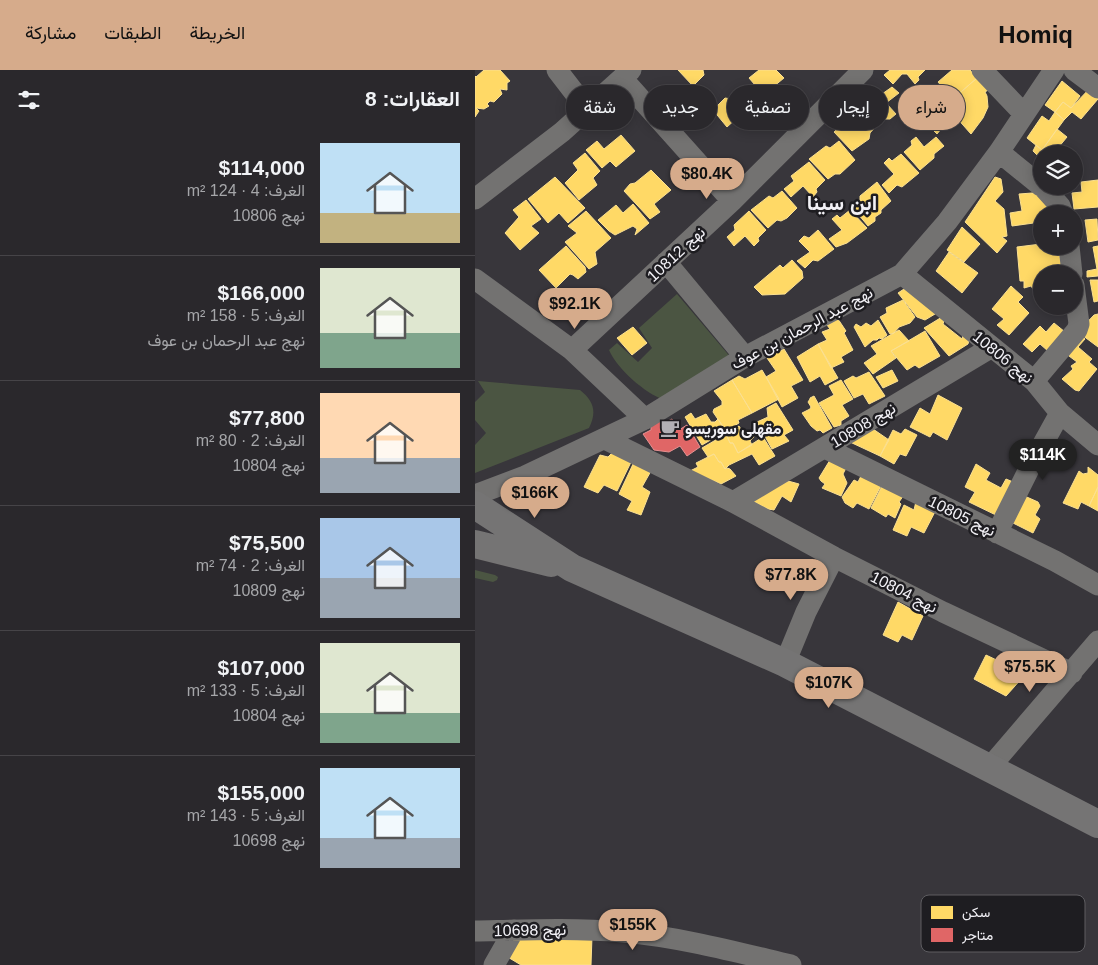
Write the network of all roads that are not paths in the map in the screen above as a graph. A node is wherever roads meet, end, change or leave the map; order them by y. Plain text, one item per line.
1 (557, 70) edge
2 (863, 70) edge
3 (981, 70) edge
4 (1054, 70) edge
5 (1074, 70) edge
6 (627, 74) edge
7 (569, 85) edge
8 (614, 85) edge
9 (1098, 88) edge
10 (1025, 114) junction
11 (566, 128) edge
12 (999, 152) junction
13 (1033, 180) edge
14 (1050, 195) edge
15 (475, 198) edge
16 (732, 201) junction
17 (1059, 205) edge
18 (666, 262) junction
19 (902, 274) junction
20 (475, 279) edge
21 (1078, 315) edge
22 (992, 347) junction
23 (572, 350) junction
24 (745, 357) junction
25 (1034, 381) junction
26 (1060, 413) junction
27 (645, 419) junction
28 (605, 439) junction
29 (1098, 445) edge
30 (825, 448) junction
31 (475, 495) edge
32 (733, 502) junction
33 (475, 505) edge
34 (997, 533) junction
35 (475, 544) edge
36 (835, 557) junction
37 (572, 568) junction
38 (1098, 585) edge
39 (1098, 640) edge
40 (785, 663) junction
41 (1072, 672) junction
42 (990, 767) junction
43 (1095, 817) edge
44 (514, 930) junction
45 (475, 931) edge
46 (721, 958) edge
47 (494, 965) edge
48 (791, 965) edge

1 - 7 street
2 - 16 street, نهج 10812
3 - 10 street
4 - 10 street, نهج عبد الرحمان بن عوف
5 - 9 street
6 - 8 street
6 - 16 street
10 - 12 street, نهج عبد الرحمان بن عوف
11 - 15 street
12 - 13 street
12 - 19 street, نهج عبد الرحمان بن عوف
14 - 17 street
16 - 18 street, نهج 10812
18 - 23 street, نهج 10812
18 - 24 street
19 - 22 street, نهج 10806
19 - 24 street, نهج عبد الرحمان بن عوف
20 - 23 street
21 - 25 street
22 - 25 street, نهج 10806
22 - 30 street, نهج 10808
23 - 27 street
24 - 27 street, نهج عبد الرحمان بن عوف
25 - 26 street, نهج 10806
26 - 29 street, نهج 10806
26 - 34 street
27 - 28 street, نهج عبد الرحمان بن عوف
28 - 31 street, نهج عبد الرحمان بن عوف
28 - 32 street, نهج 10804
30 - 32 street, نهج 10808
30 - 34 street, نهج 10805
32 - 36 street, نهج 10804
33 - 37 street
34 - 38 street, نهج 10805
35 - 37 street
36 - 40 street
36 - 41 street, نهج 10804
37 - 40 street
39 - 41 street
40 - 42 street
41 - 42 street
42 - 43 street
44 - 45 street, نهج 10698
44 - 46 street, نهج 10698
44 - 47 street
46 - 48 street, نهج 10698

